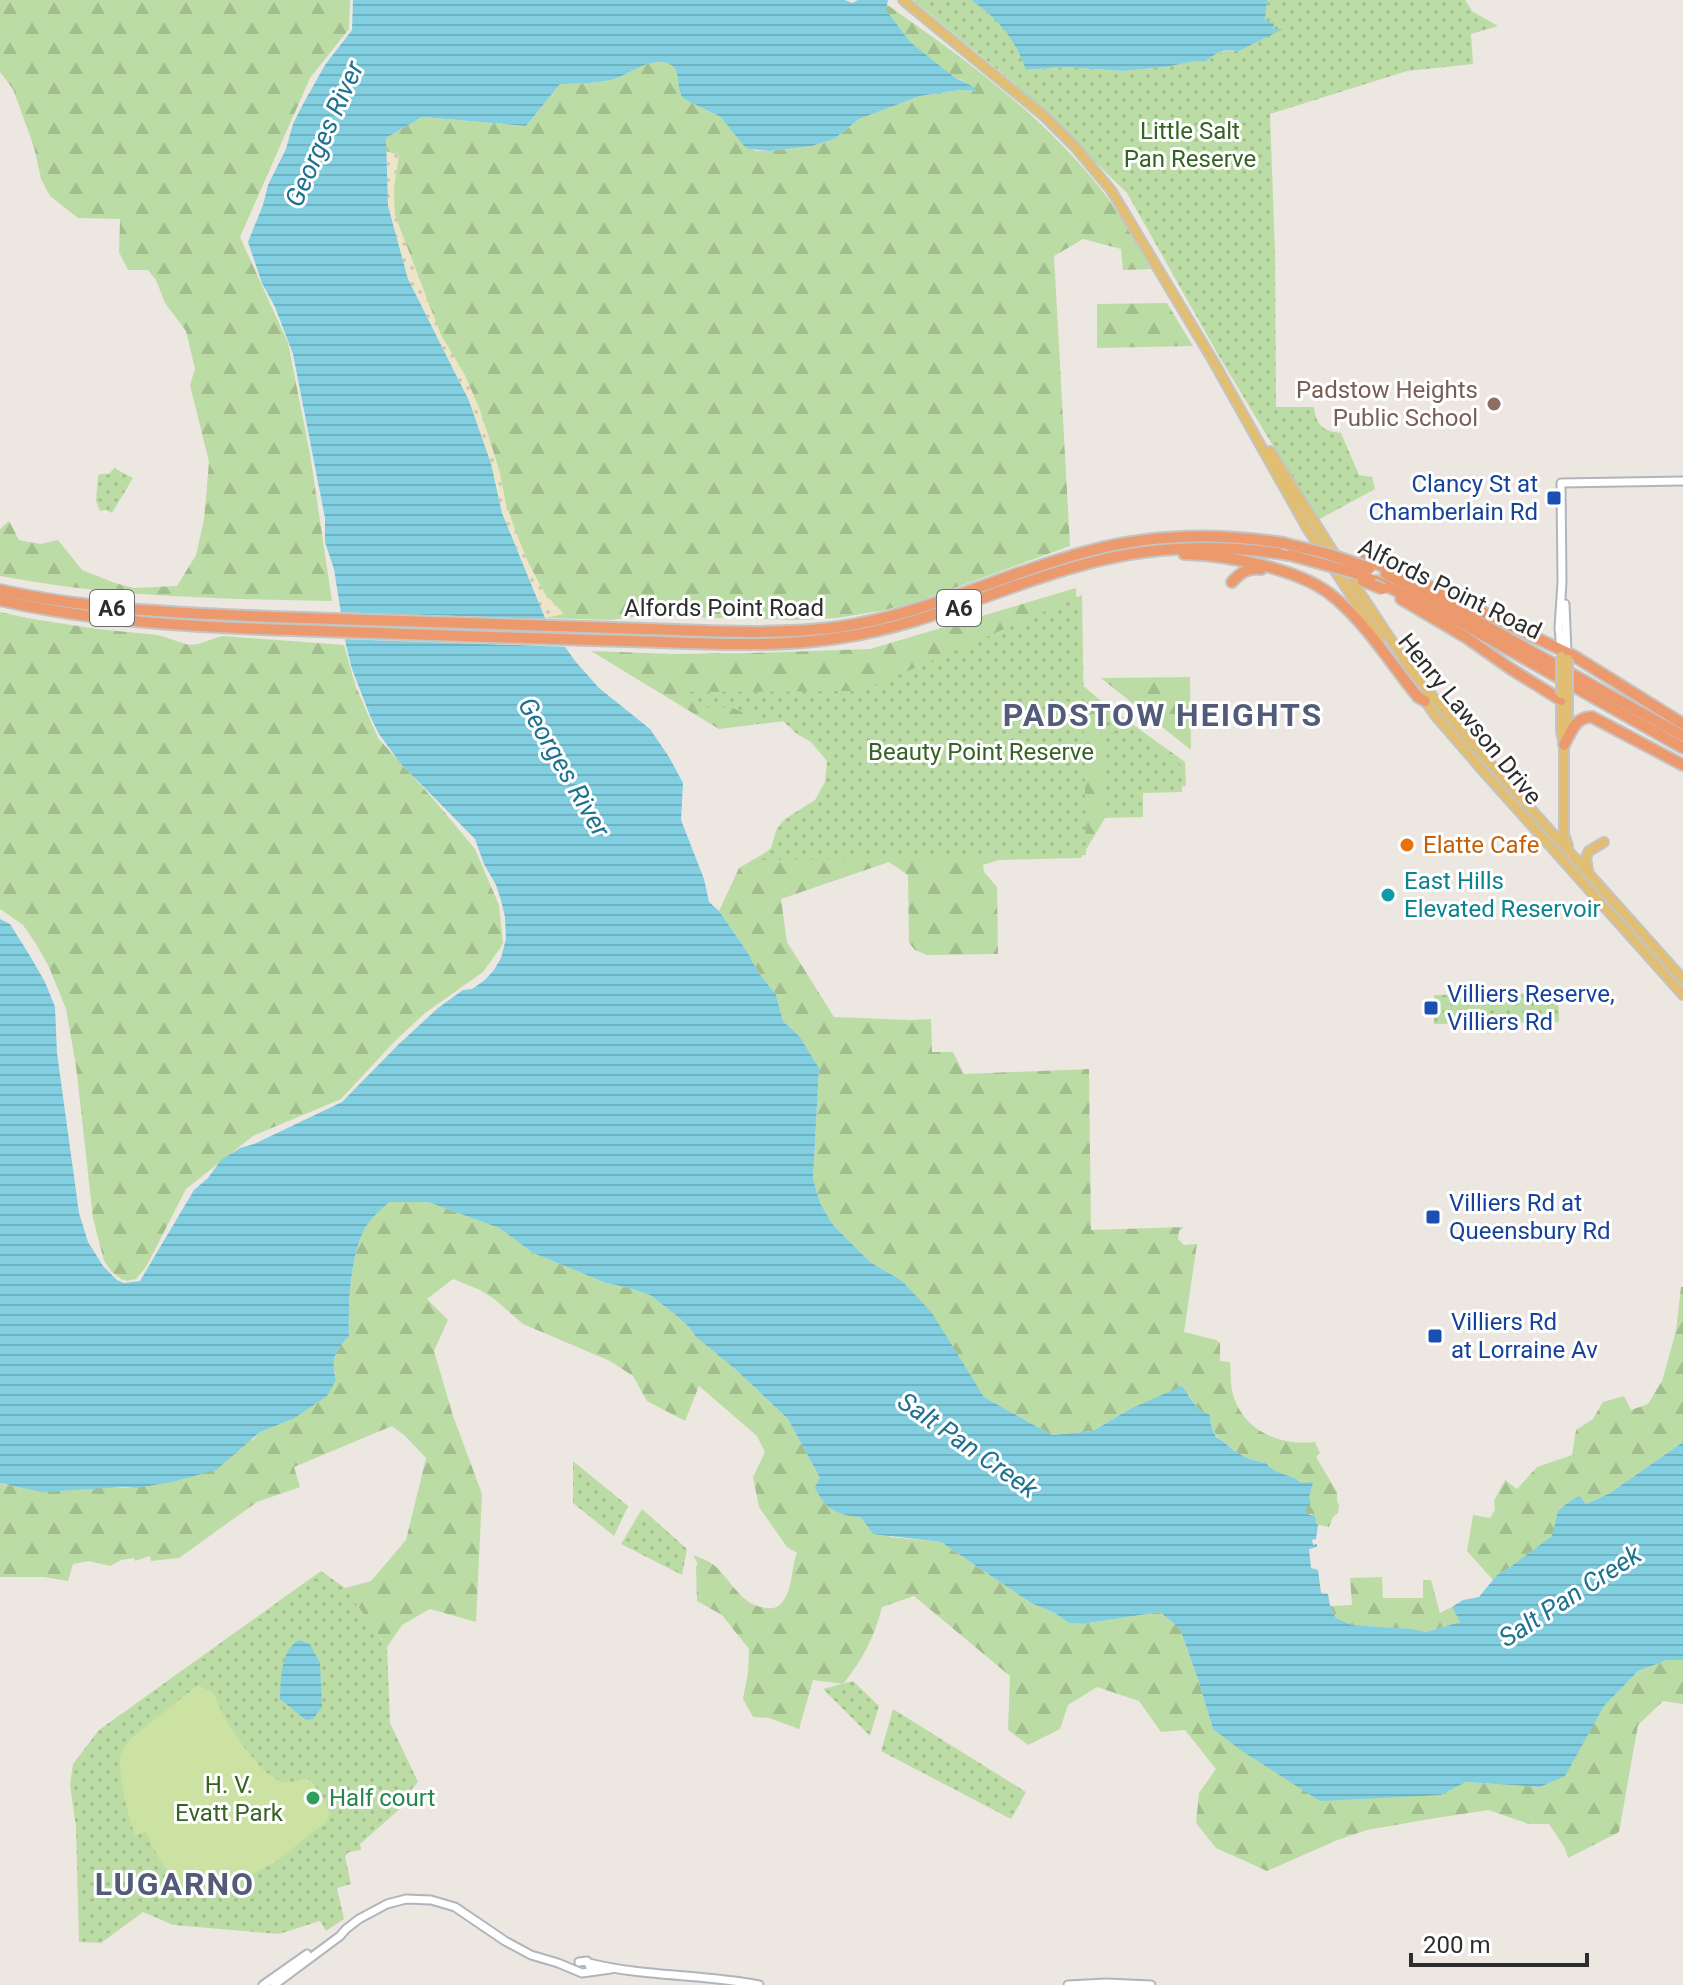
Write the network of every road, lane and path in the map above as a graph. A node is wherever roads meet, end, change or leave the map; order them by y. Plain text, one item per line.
1 (905, 2) edge
2 (1683, 481) edge
3 (1085, 564) junction
4 (1281, 571) junction
5 (1232, 582) dead end
6 (1384, 587) junction
7 (0, 590) edge
8 (0, 600) edge
9 (1560, 659) junction
10 (1563, 697) junction
11 (1430, 699) junction
12 (1683, 724) edge
13 (1683, 736) edge
14 (1564, 745) junction
15 (1683, 748) edge
16 (1683, 765) edge
17 (1564, 808) junction
18 (1546, 825) junction
19 (1604, 842) dead end
20 (1569, 851) junction
21 (1557, 854) junction
22 (1588, 872) junction
23 (1683, 979) edge
24 (1683, 995) edge
25 (346, 1929) junction
26 (582, 1968) junction
27 (611, 1969) junction
28 (263, 1985) edge
29 (274, 1985) edge
30 (759, 1985) edge
31 (1068, 1985) edge
32 (1151, 1985) edge

1 - 11 main road, Henry Lawson Drive
2 - 9 street
3 - 4 highway, A6
3 - 6 highway, Alfords Point Road / A6, bridge
3 - 8 highway, Alfords Point Road / A6
4 - 5 highway
4 - 11 highway, A6
6 - 9 highway, Alfords Point Road / A6
6 - 10 highway
7 - 9 highway, Alfords Point Road / A6, bridge
9 - 10 main road, bridge
9 - 12 highway, A6
9 - 13 highway, A6
9 - 15 highway, A6
10 - 14 main road
11 - 18 main road, Henry Lawson Drive
11 - 21 main road, Henry Lawson Drive
14 - 16 highway
14 - 17 main road
17 - 18 main road
17 - 20 main road
18 - 20 main road, Henry Lawson Drive
19 - 22 main road
20 - 21 main road
20 - 22 main road, Henry Lawson Drive
21 - 24 main road, Henry Lawson Drive
22 - 23 main road, Henry Lawson Drive
25 - 26 street
25 - 28 street
25 - 29 street
26 - 27 street
26 - 27 street
27 - 30 street
31 - 32 street

